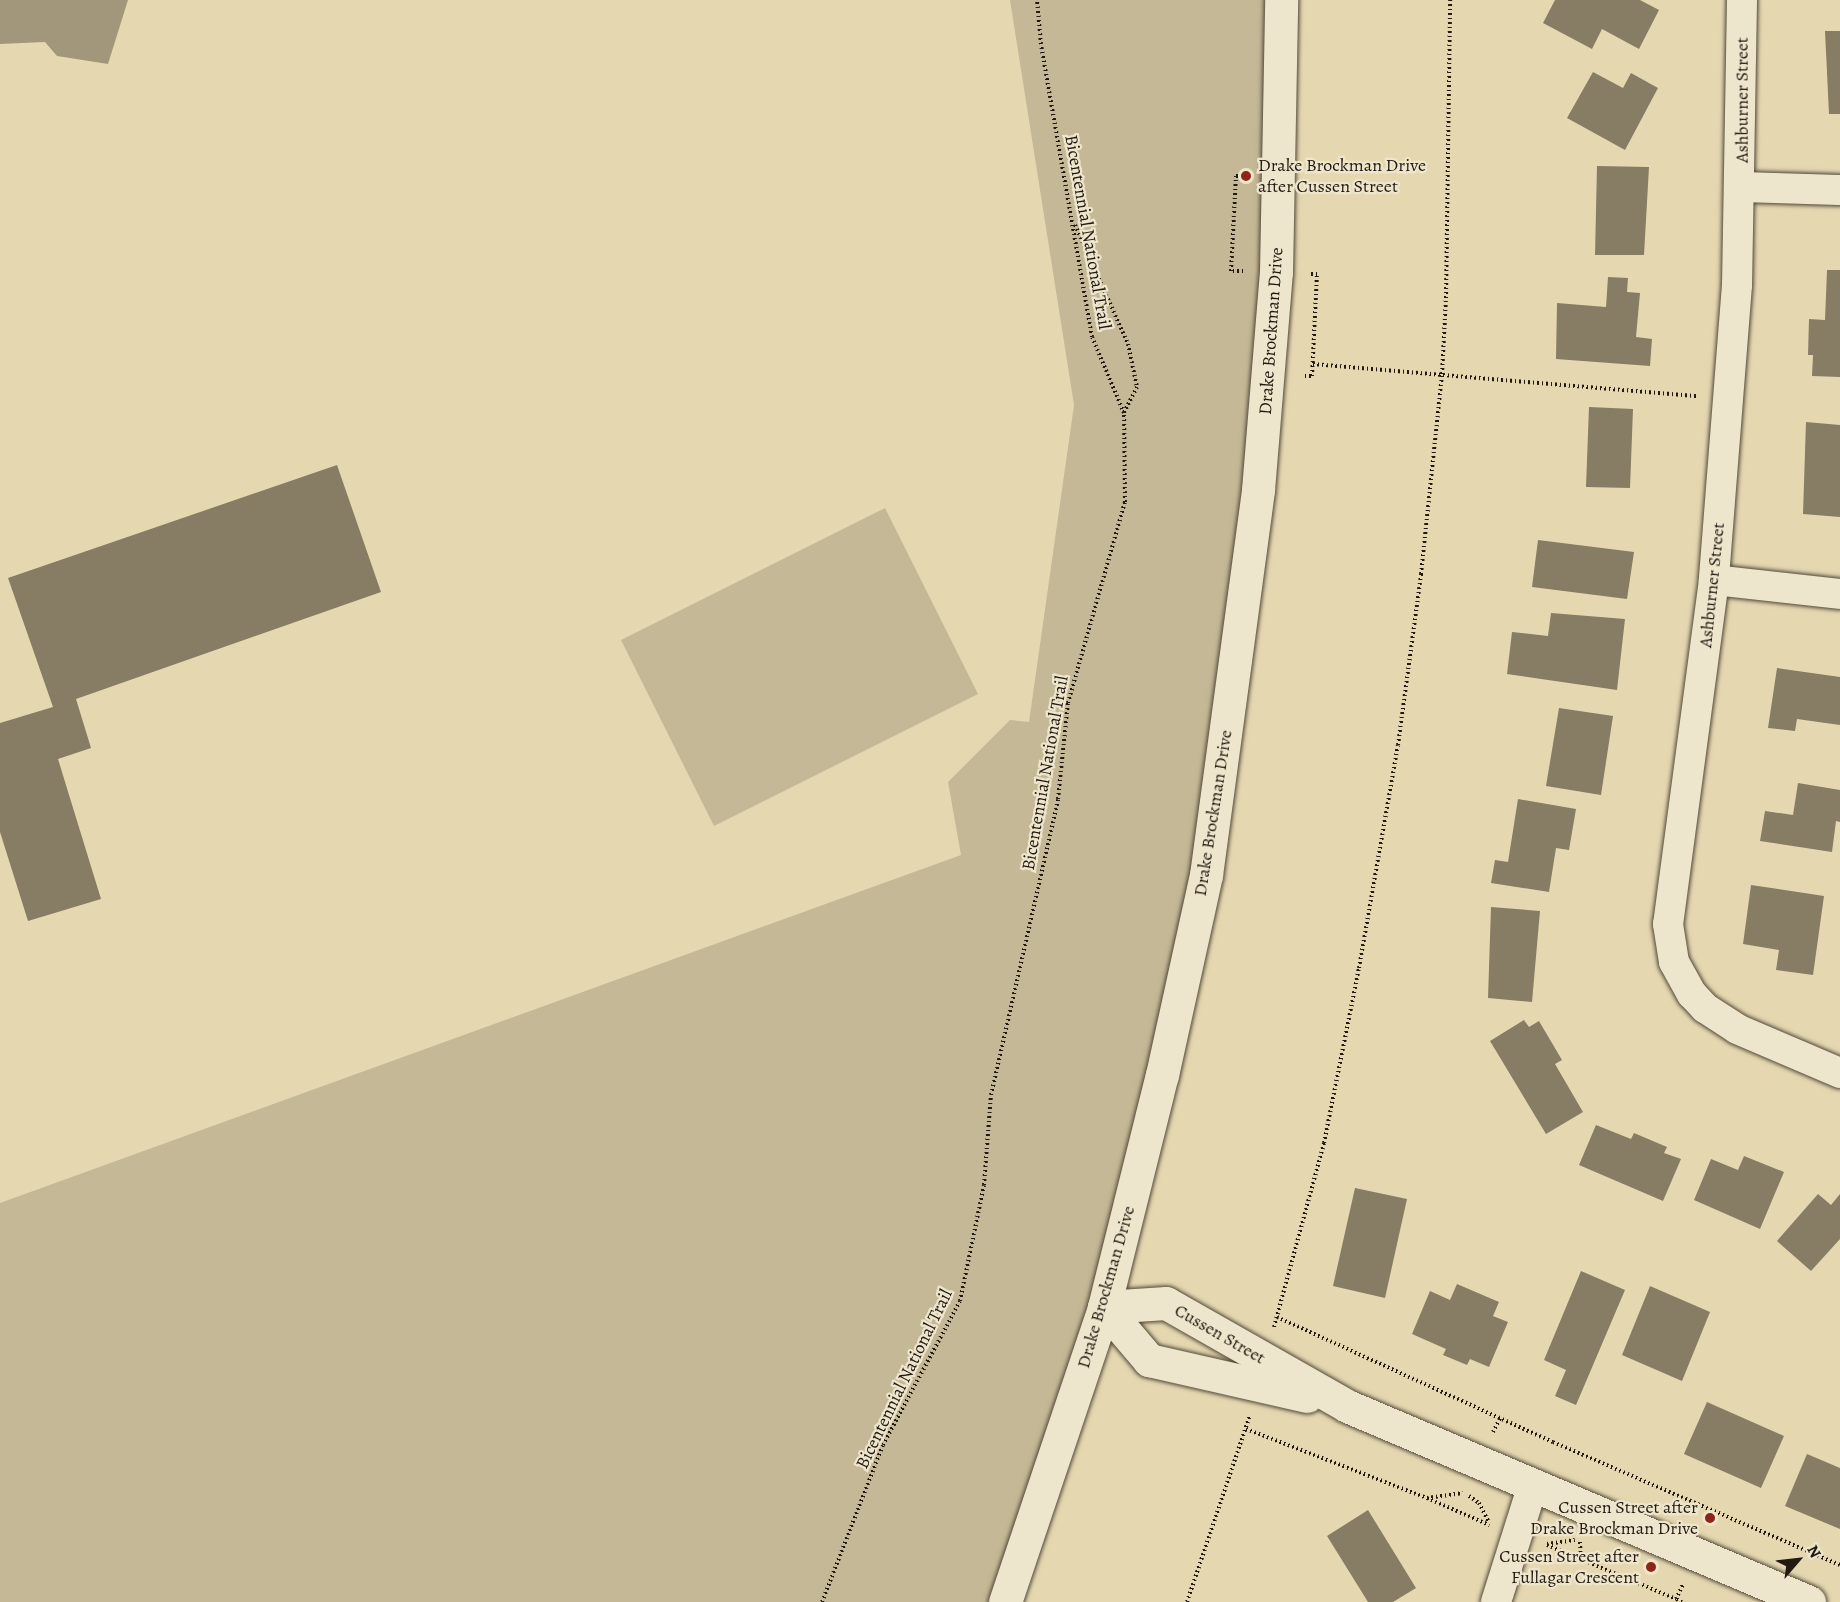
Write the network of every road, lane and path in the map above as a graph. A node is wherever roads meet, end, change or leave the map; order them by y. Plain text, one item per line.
1 (1037, 0) edge
2 (1281, 0) edge
3 (1450, 0) edge
4 (1742, 0) edge
5 (1246, 176) dead end
6 (1741, 187) junction
7 (1840, 190) edge
8 (1072, 219) junction
9 (1231, 271) dead end
10 (1317, 274) dead end
11 (1313, 364) junction
12 (1442, 374) junction
13 (1305, 376) dead end
14 (1729, 399) junction
15 (1124, 413) junction
16 (1714, 580) junction
17 (1840, 594) edge
18 (1840, 1072) edge
19 (1104, 1307) junction
20 (1347, 1406) junction
21 (1533, 1485) junction
22 (1427, 1498) junction
23 (1581, 1559) junction
24 (1840, 1565) edge
25 (1676, 1599) dead end
26 (822, 1602) edge
27 (1005, 1602) edge
28 (1187, 1602) edge
29 (1496, 1602) edge
30 (1809, 1602) edge

1 - 8 path, Bicentennial National Trail
2 - 19 main road, Drake Brockman Drive
3 - 12 path
4 - 6 street, Ashburner Street
5 - 9 path
6 - 7 street
6 - 14 street, Ashburner Street
8 - 15 path, Bicentennial National Trail
8 - 15 path
10 - 11 path
11 - 12 path
11 - 13 path
12 - 14 path
12 - 24 path
14 - 16 street, Ashburner Street
15 - 26 path, Bicentennial National Trail
16 - 17 street
16 - 18 street, Ashburner Street
19 - 20 main road, Cussen Street
19 - 20 main road, Cussen Street
19 - 27 main road, Drake Brockman Drive
20 - 21 main road, Cussen Street
21 - 29 street
21 - 30 main road, Cussen Street
22 - 22 path
22 - 28 path
23 - 23 path
23 - 25 path

